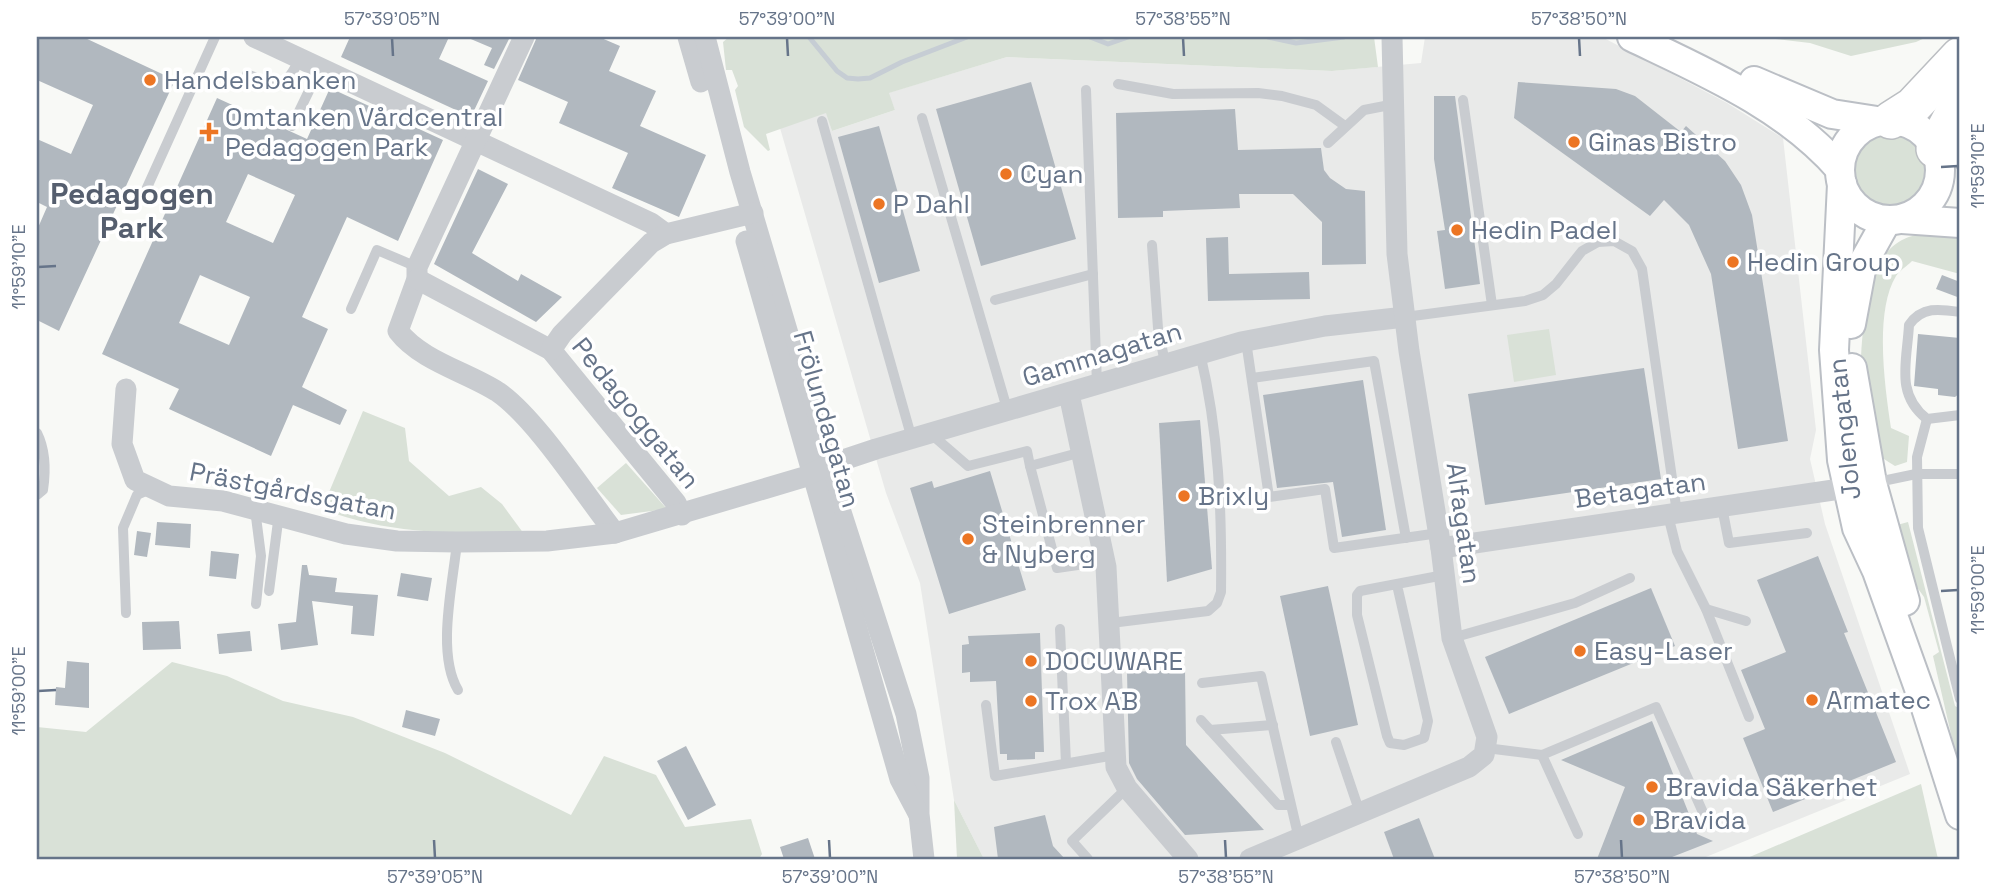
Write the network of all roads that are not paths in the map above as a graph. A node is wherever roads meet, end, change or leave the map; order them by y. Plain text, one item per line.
1 (215, 37) edge
2 (254, 37) edge
3 (524, 37) edge
4 (688, 37) edge
5 (705, 37) edge
6 (1392, 37) edge
7 (1632, 37) edge
8 (1665, 37) edge
9 (1960, 56) edge
10 (300, 58) junction
11 (320, 68) junction
12 (247, 74) dead end
13 (1118, 84) dead end
14 (1086, 90) dead end
15 (1464, 100) dead end
16 (1960, 102) edge
17 (1396, 104) junction
18 (922, 118) dead end
19 (822, 121) dead end
20 (1884, 121) junction
21 (292, 126) dead end
22 (1345, 126) junction
23 (477, 138) junction
24 (1328, 143) dead end
25 (1949, 153) edge
26 (1841, 176) junction
27 (1960, 191) edge
28 (145, 192) dead end
29 (746, 215) junction
30 (1894, 219) junction
31 (1960, 223) edge
32 (666, 234) junction
33 (1152, 245) dead end
34 (417, 273) junction
35 (1093, 274) junction
36 (995, 300) dead end
37 (1492, 305) junction
38 (351, 309) dead end
39 (1960, 312) edge
40 (1405, 317) junction
41 (1247, 341) junction
42 (551, 350) junction
43 (1200, 353) junction
44 (1165, 363) junction
45 (1252, 378) junction
46 (1097, 384) junction
47 (126, 389) dead end
48 (1069, 394) junction
49 (1008, 412) junction
50 (1960, 415) edge
51 (1927, 419) junction
52 (37, 433) edge
53 (922, 437) junction
54 (1082, 452) junction
55 (1030, 466) junction
56 (820, 469) junction
57 (1916, 474) junction
58 (1960, 474) edge
59 (1860, 485) junction
60 (150, 489) junction
61 (37, 495) edge
62 (1722, 507) junction
63 (255, 508) junction
64 (279, 514) junction
65 (1672, 514) junction
66 (682, 515) junction
67 (615, 533) junction
68 (1807, 533) dead end
69 (1406, 538) junction
70 (1440, 541) junction
71 (457, 542) junction
72 (1105, 561) junction
73 (1444, 575) junction
74 (1630, 578) dead end
75 (1397, 585) junction
76 (269, 592) dead end
77 (256, 604) dead end
78 (1706, 608) junction
79 (126, 613) dead end
80 (1746, 621) dead end
81 (1111, 623) junction
82 (1060, 629) dead end
83 (1452, 638) junction
84 (1202, 683) dead end
85 (458, 690) dead end
86 (1960, 699) edge
87 (986, 705) dead end
88 (1749, 717) dead end
89 (1201, 720) dead end
90 (1273, 725) junction
91 (1210, 730) junction
92 (1336, 742) dead end
93 (1486, 748) junction
94 (1115, 755) junction
95 (1542, 755) junction
96 (1066, 763) junction
97 (1128, 788) junction
98 (1289, 805) junction
99 (1360, 813) junction
100 (1960, 815) edge
101 (1709, 826) dead end
102 (1578, 834) dead end
103 (1299, 839) junction
104 (1184, 858) edge
105 (1257, 858) edge
106 (924, 859) edge
107 (1088, 859) edge

1 - 28 lane
2 - 10 street
3 - 23 street
4 - 29 street, Frölundagatan
5 - 29 street, Frölundagatan
6 - 17 street, Alfagatan
7 - 26 street
8 - 20 street
9 - 20 highway
10 - 11 street
10 - 12 lane
11 - 21 lane
11 - 23 street
13 - 22 lane
14 - 35 lane
15 - 37 lane
16 - 25 highway
17 - 22 lane
17 - 40 street, Alfagatan
18 - 49 lane
19 - 53 lane
20 - 25 street
20 - 26 street
22 - 24 lane
23 - 32 street
23 - 34 street
25 - 27 street
25 - 30 street
26 - 30 street
26 - 59 street, Jolengatan
29 - 32 street
29 - 56 street, Frölundagatan
30 - 31 street
30 - 59 street, Jolengatan
32 - 42 street
33 - 44 lane
34 - 38 lane
34 - 42 street, Pedagoggatan
34 - 67 street
35 - 36 lane
35 - 46 lane
37 - 40 lane
37 - 65 lane
39 - 51 lane
40 - 41 street, Gammagatan
40 - 70 street, Alfagatan
41 - 43 street, Gammagatan
41 - 45 lane
42 - 66 street, Pedagoggatan
43 - 44 street, Gammagatan
43 - 81 lane
44 - 46 street, Gammagatan
45 - 69 lane
45 - 69 lane
46 - 48 street, Gammagatan
47 - 60 street, Prästgårdsgatan
48 - 49 street, Gammagatan
48 - 54 street
49 - 53 street, Gammagatan
50 - 51 lane
51 - 57 lane
52 - 61 lane
53 - 55 lane
53 - 56 street, Gammagatan
54 - 55 lane
54 - 72 street
55 - 72 lane
56 - 66 street, Prästgårdsgatan
56 - 106 street, Frölundagatan
57 - 58 lane
57 - 59 lane
57 - 86 lane
59 - 62 street, Betagatan
59 - 100 street, Jolengatan
60 - 63 street, Prästgårdsgatan
60 - 79 lane
62 - 65 street, Betagatan
62 - 68 lane
63 - 64 street, Prästgårdsgatan
63 - 77 lane
64 - 71 street, Prästgårdsgatan
64 - 76 lane
65 - 70 street, Betagatan
65 - 78 lane
66 - 67 street, Prästgårdsgatan
67 - 71 street, Prästgårdsgatan
69 - 70 lane
70 - 73 street, Alfagatan
71 - 85 lane
72 - 81 street
73 - 75 lane
73 - 83 street, Alfagatan
74 - 83 lane
75 - 75 lane
78 - 80 lane
78 - 88 lane
81 - 94 street
82 - 96 lane
83 - 93 street, Alfagatan
84 - 90 lane
87 - 96 lane
89 - 91 lane
90 - 91 lane
90 - 98 lane
91 - 98 lane
92 - 99 lane
93 - 95 lane
93 - 99 street
94 - 96 lane
94 - 97 street
95 - 101 lane
95 - 102 lane
97 - 104 street
97 - 107 lane
98 - 103 lane
99 - 103 street
103 - 105 street

